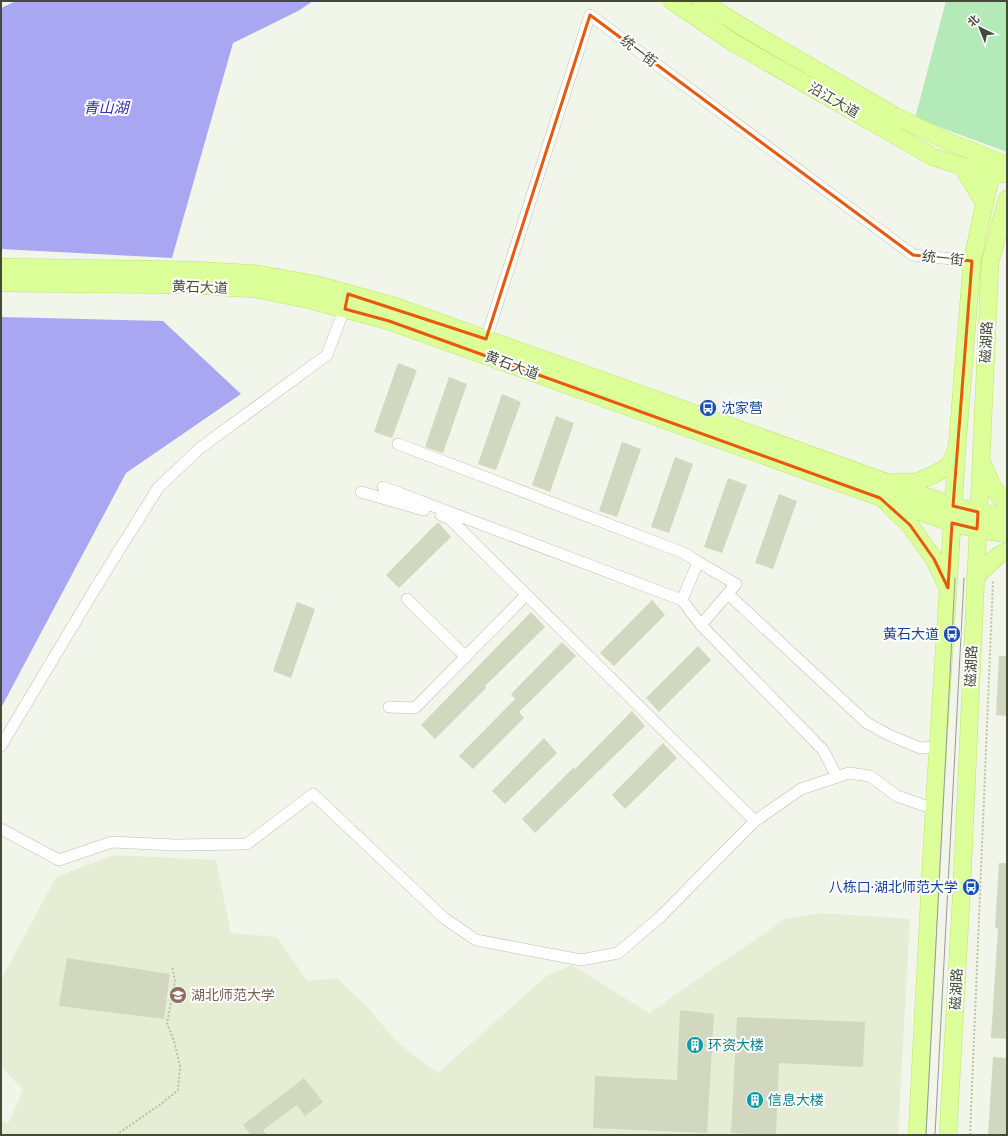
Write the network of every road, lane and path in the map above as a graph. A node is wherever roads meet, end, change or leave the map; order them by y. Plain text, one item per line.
1 (672, 1) edge
2 (701, 1) edge
3 (962, 166) junction
4 (1007, 167) edge
5 (999, 174) edge
6 (985, 204) junction
7 (1006, 205) edge
8 (972, 261) junction
9 (1, 267) edge
10 (1, 283) edge
11 (346, 301) junction
12 (486, 339) junction
13 (398, 444) dead end
14 (957, 448) junction
15 (981, 460) junction
16 (383, 487) dead end
17 (884, 490) junction
18 (361, 492) dead end
19 (953, 506) junction
20 (1007, 506) edge
21 (978, 512) junction
22 (1007, 517) edge
23 (952, 523) junction
24 (977, 529) junction
25 (1007, 534) edge
26 (1007, 551) edge
27 (698, 562) junction
28 (996, 576) dead end
29 (975, 577) junction
30 (948, 588) junction
31 (728, 594) junction
32 (526, 595) junction
33 (407, 599) dead end
34 (682, 600) junction
35 (701, 625) junction
36 (466, 657) junction
37 (389, 707) dead end
38 (1, 746) edge
39 (938, 747) junction
40 (837, 777) junction
41 (934, 809) junction
42 (755, 821) junction
43 (1, 829) edge
44 (172, 966) dead end
45 (116, 1135) edge
46 (917, 1135) edge
47 (948, 1135) edge
48 (970, 1135) edge

1 - 3 main road, 沿江大道
2 - 4 main road, 沿江大道
3 - 5 main road, 沿江大道
3 - 6 main road
5 - 6 main road, 磁湖路
6 - 8 main road, 磁湖路
7 - 15 main road, 磁湖路
8 - 12 street, 统一街
8 - 14 main road, 磁湖路
9 - 11 main road, 黄石大道
10 - 11 main road, 黄石大道
11 - 12 main road, 黄石大道
11 - 17 main road, 黄石大道
11 - 38 street
12 - 17 main road, 黄石大道
13 - 27 street
14 - 17 main road
14 - 19 main road, 磁湖路
15 - 20 main road
15 - 21 main road, 磁湖路
16 - 34 street
17 - 19 main road, 黄石大道
17 - 23 main road, 黄石大道
17 - 30 main road
18 - 32 street
19 - 21 main road, 黄石大道
19 - 23 main road, 磁湖路
21 - 22 main road, 黄石大道
21 - 24 main road, 磁湖路
23 - 24 main road, 黄石大道
23 - 30 main road, 磁湖路
24 - 25 main road, 黄石大道
24 - 29 main road, 磁湖路
26 - 29 main road
27 - 31 street
27 - 34 street
28 - 48 path
29 - 47 main road, 磁湖路
30 - 39 main road, 磁湖路
31 - 35 street
31 - 39 street
32 - 36 street
32 - 42 street
33 - 36 street
34 - 35 street
35 - 40 street
36 - 37 street
39 - 41 main road, 磁湖路
40 - 41 street
40 - 42 street
41 - 46 main road, 磁湖路
42 - 43 street
44 - 45 path

